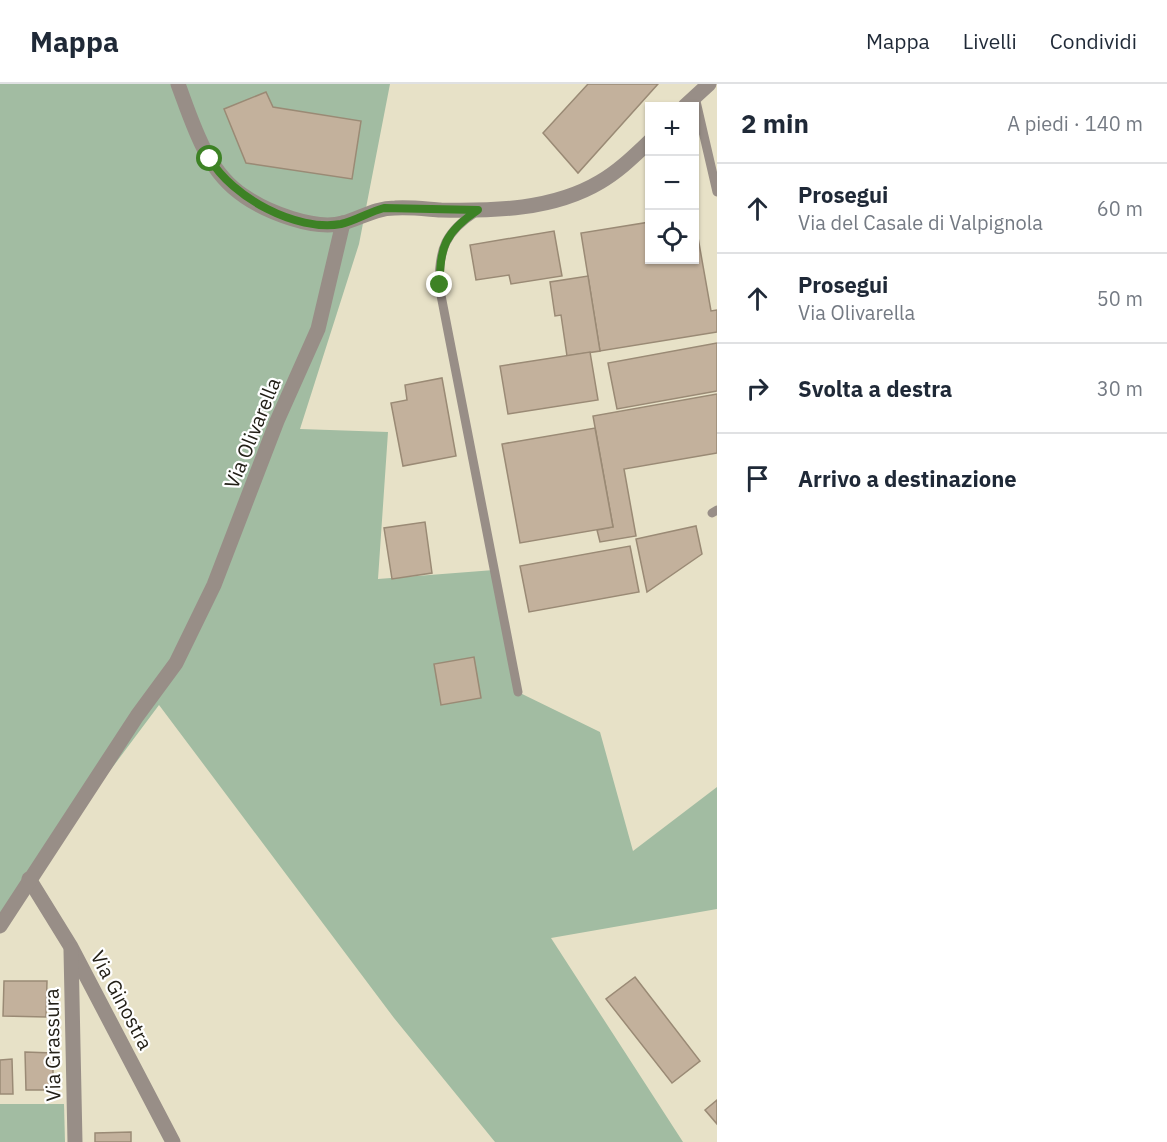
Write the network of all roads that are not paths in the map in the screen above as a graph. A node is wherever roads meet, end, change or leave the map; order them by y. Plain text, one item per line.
1 (178, 84) edge
2 (709, 84) edge
3 (690, 102) edge
4 (699, 132) edge
5 (645, 145) edge
6 (717, 192) edge
7 (478, 210) junction
8 (343, 223) junction
9 (518, 692) dead end
10 (29, 879) junction
11 (0, 926) edge
12 (71, 947) junction
13 (75, 1142) edge
14 (173, 1142) edge

1 - 8 street
2 - 3 street
4 - 6 lane
5 - 7 street
7 - 8 street
7 - 9 lane
8 - 10 street, Via Olivarella
10 - 11 street, Via Olivarella
10 - 12 street, Via Ginostra
12 - 13 street, Via Grassura
12 - 14 street, Via Ginostra

